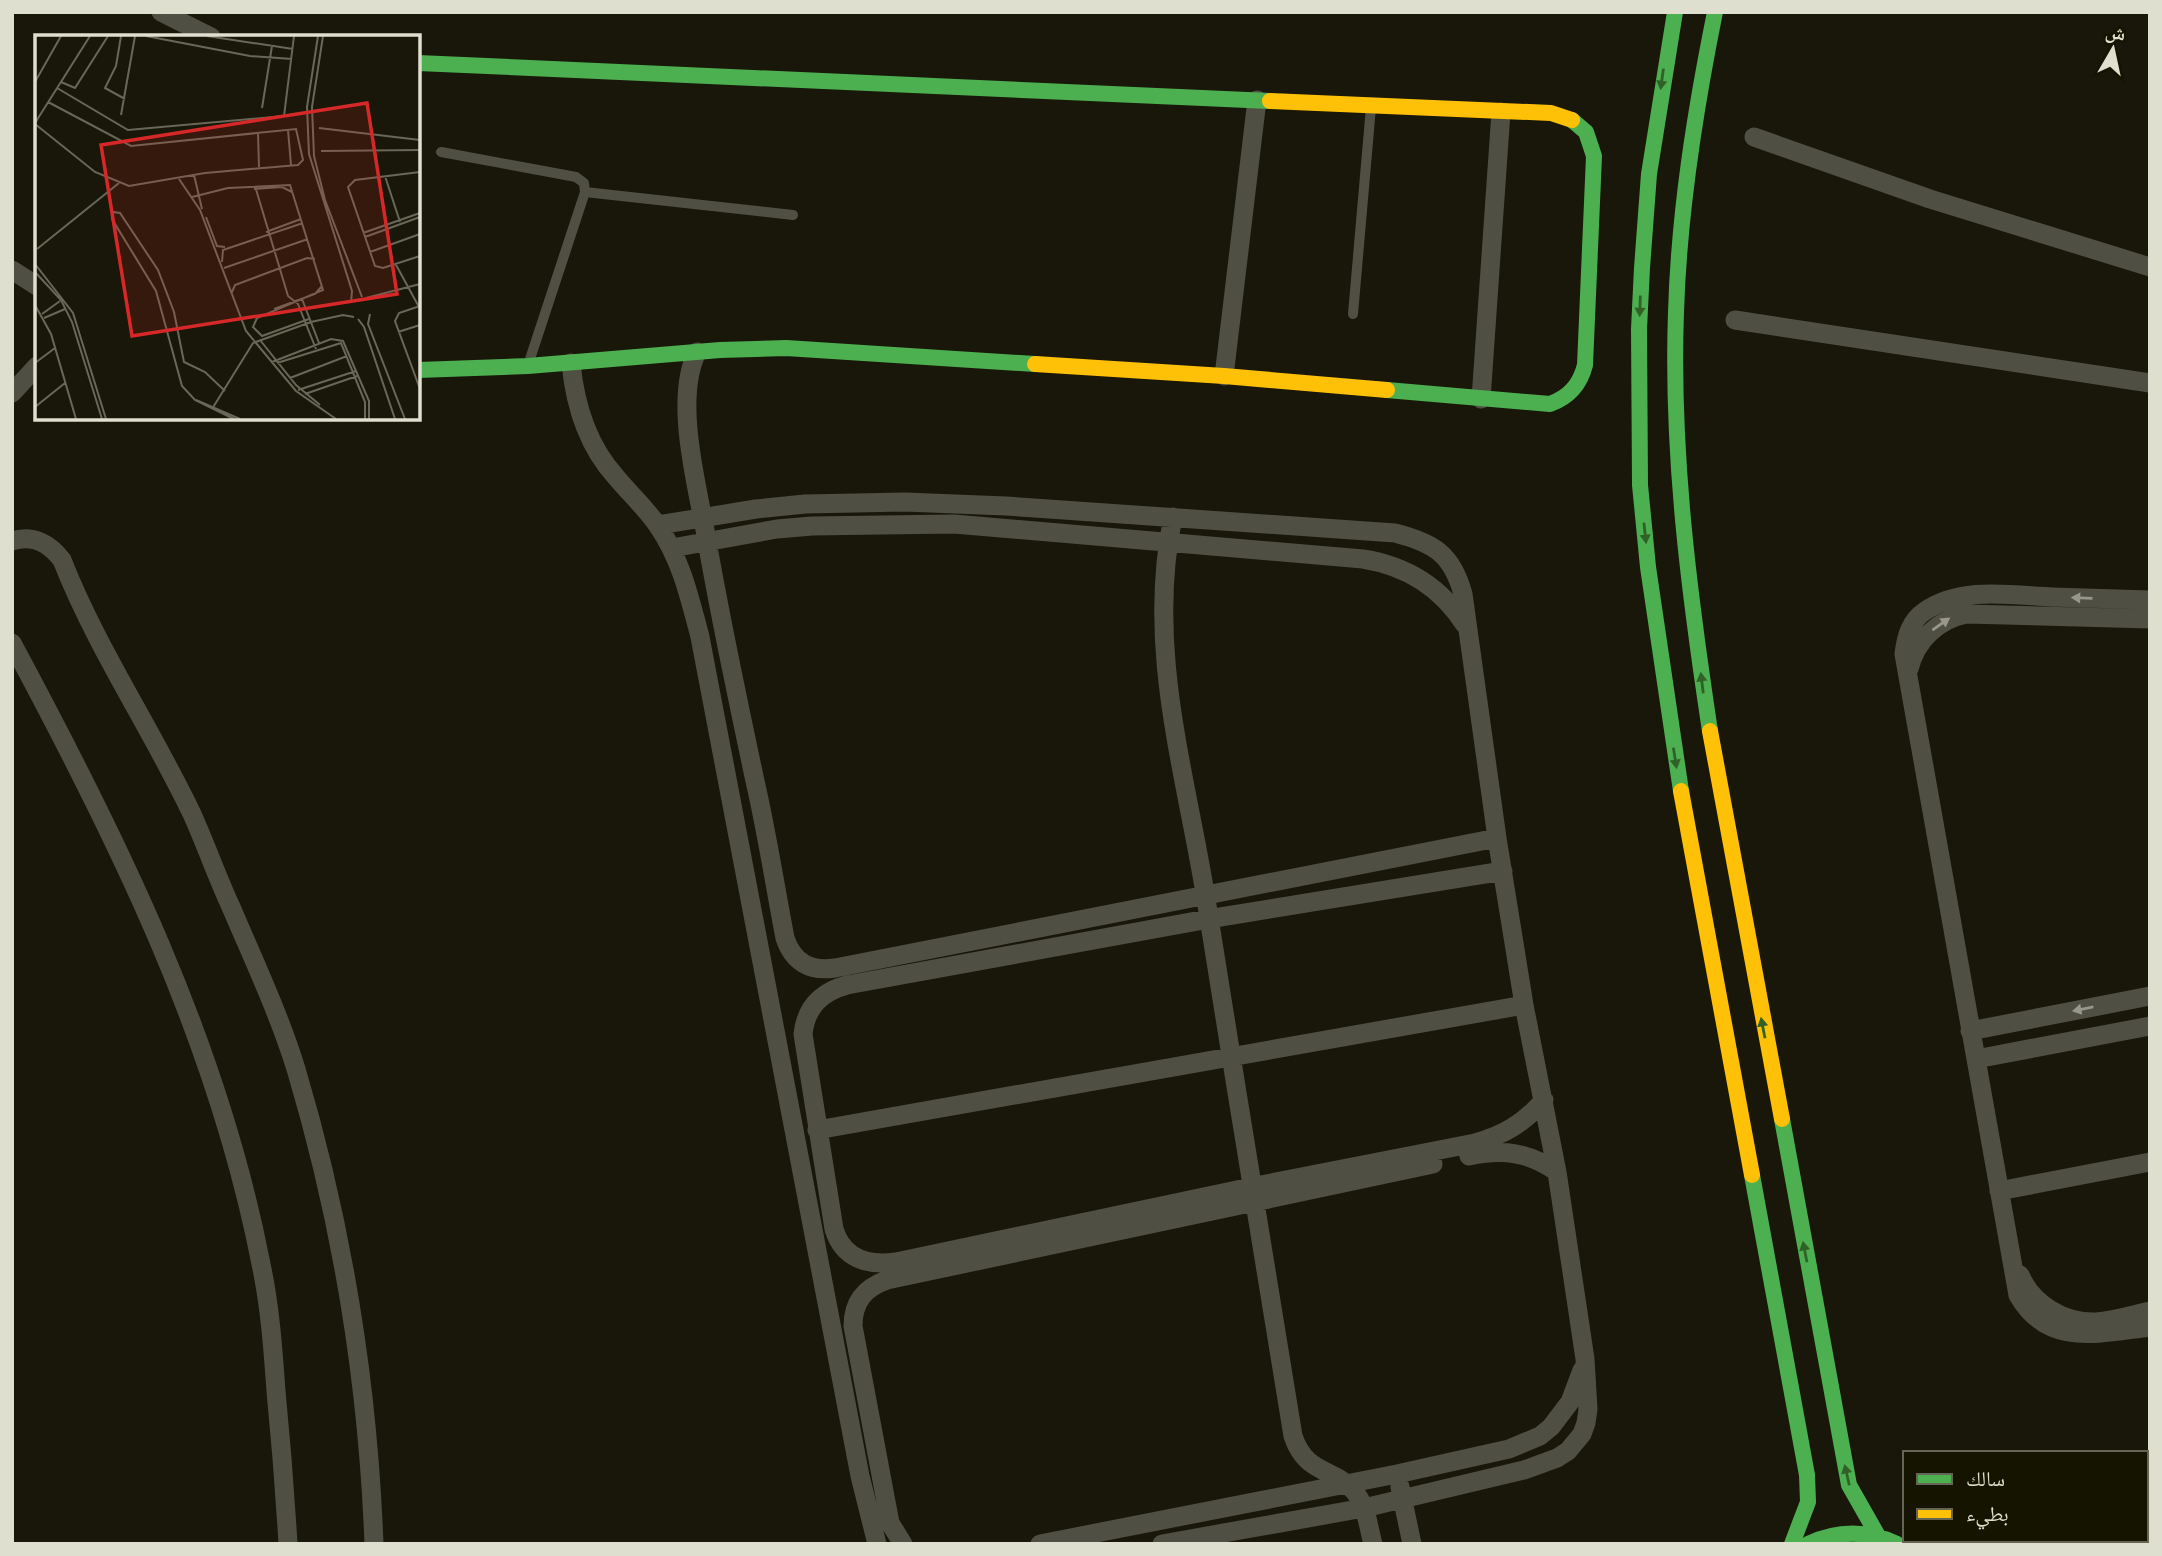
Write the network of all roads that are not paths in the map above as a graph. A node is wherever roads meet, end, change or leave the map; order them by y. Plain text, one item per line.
1 (161, 12) edge
2 (1675, 12) edge
3 (1715, 12) edge
4 (207, 35) edge
5 (420, 63) edge
6 (1258, 100) junction
7 (1371, 106) junction
8 (1501, 112) junction
9 (1754, 137) dead end
10 (441, 152) dead end
11 (585, 192) junction
12 (793, 215) dead end
13 (2150, 267) edge
14 (12, 270) edge
15 (35, 285) edge
16 (1353, 314) dead end
17 (1735, 320) dead end
18 (697, 352) junction
19 (572, 363) junction
20 (528, 366) junction
21 (35, 368) edge
22 (420, 370) edge
23 (1224, 376) junction
24 (2150, 383) edge
25 (12, 393) edge
26 (1481, 400) junction
27 (1173, 517) junction
28 (703, 518) junction
29 (658, 525) junction
30 (707, 540) junction
31 (12, 541) edge
32 (1168, 542) junction
33 (671, 548) junction
34 (2150, 600) edge
35 (2150, 619) edge
36 (1468, 629) junction
37 (12, 643) edge
38 (1908, 680) junction
39 (1497, 838) junction
40 (1503, 871) junction
41 (1205, 895) junction
42 (1208, 919) junction
43 (2150, 996) edge
44 (1524, 1004) junction
45 (2150, 1026) edge
46 (1970, 1031) junction
47 (1231, 1056) junction
48 (1976, 1059) junction
49 (1544, 1100) junction
50 (817, 1130) junction
51 (2150, 1162) edge
52 (1558, 1172) junction
53 (1999, 1191) junction
54 (1253, 1195) junction
55 (2012, 1255) junction
56 (2150, 1311) edge
57 (2150, 1327) edge
58 (1585, 1359) junction
59 (1397, 1474) junction
60 (1346, 1483) junction
61 (1403, 1500) junction
62 (1364, 1508) junction
63 (1878, 1536) junction
64 (2150, 1543) edge
65 (288, 1544) edge
66 (374, 1544) edge
67 (877, 1544) edge
68 (903, 1544) edge
69 (1040, 1544) edge
70 (1162, 1544) edge
71 (1373, 1544) edge
72 (1412, 1544) edge
73 (1792, 1544) edge
74 (1808, 1544) edge
75 (1897, 1544) edge
76 (2142, 1544) edge

1 - 4 street
2 -> 73 street
63 -> 3 street
5 - 6 street
6 - 7 street
6 - 23 street
7 - 8 street
7 - 16 lane
8 - 26 street
8 - 26 street
9 - 13 street
10 - 11 lane
11 - 12 lane
11 - 20 lane
14 - 15 street
17 - 24 street
18 - 19 street
18 - 23 street
18 - 28 street
19 - 20 street
19 - 29 street
20 - 22 street
21 - 25 street
23 - 26 street
27 - 28 street
27 - 32 street
27 - 36 street
28 - 29 street
28 - 30 street
29 - 33 street
30 - 32 street
30 - 33 street
30 - 41 street
31 - 66 street
32 - 36 street
32 - 41 street
33 - 67 street
34 -> 38 street
38 -> 35 street
36 - 39 street
37 - 65 street
38 - 46 street
39 - 40 street
39 - 41 street
40 - 42 street
40 - 44 street
41 - 42 street
42 - 47 street
42 - 50 street
43 -> 46 street
44 - 47 street
44 - 49 street
45 - 48 street
46 - 48 street
47 - 50 street
47 - 54 street
48 - 53 street
49 - 52 street
49 - 54 street
50 - 54 street
51 - 53 street
52 - 54 street
52 - 58 street
53 - 55 street
54 - 60 street
54 - 68 street
55 - 56 street
55 - 57 street
58 - 59 street
58 - 61 street
59 - 60 street
59 - 61 street
60 - 62 street
60 - 69 street
61 - 62 street
61 - 72 street
62 - 70 street
62 - 71 street
63 - 74 street
63 - 75 street
64 - 76 street

